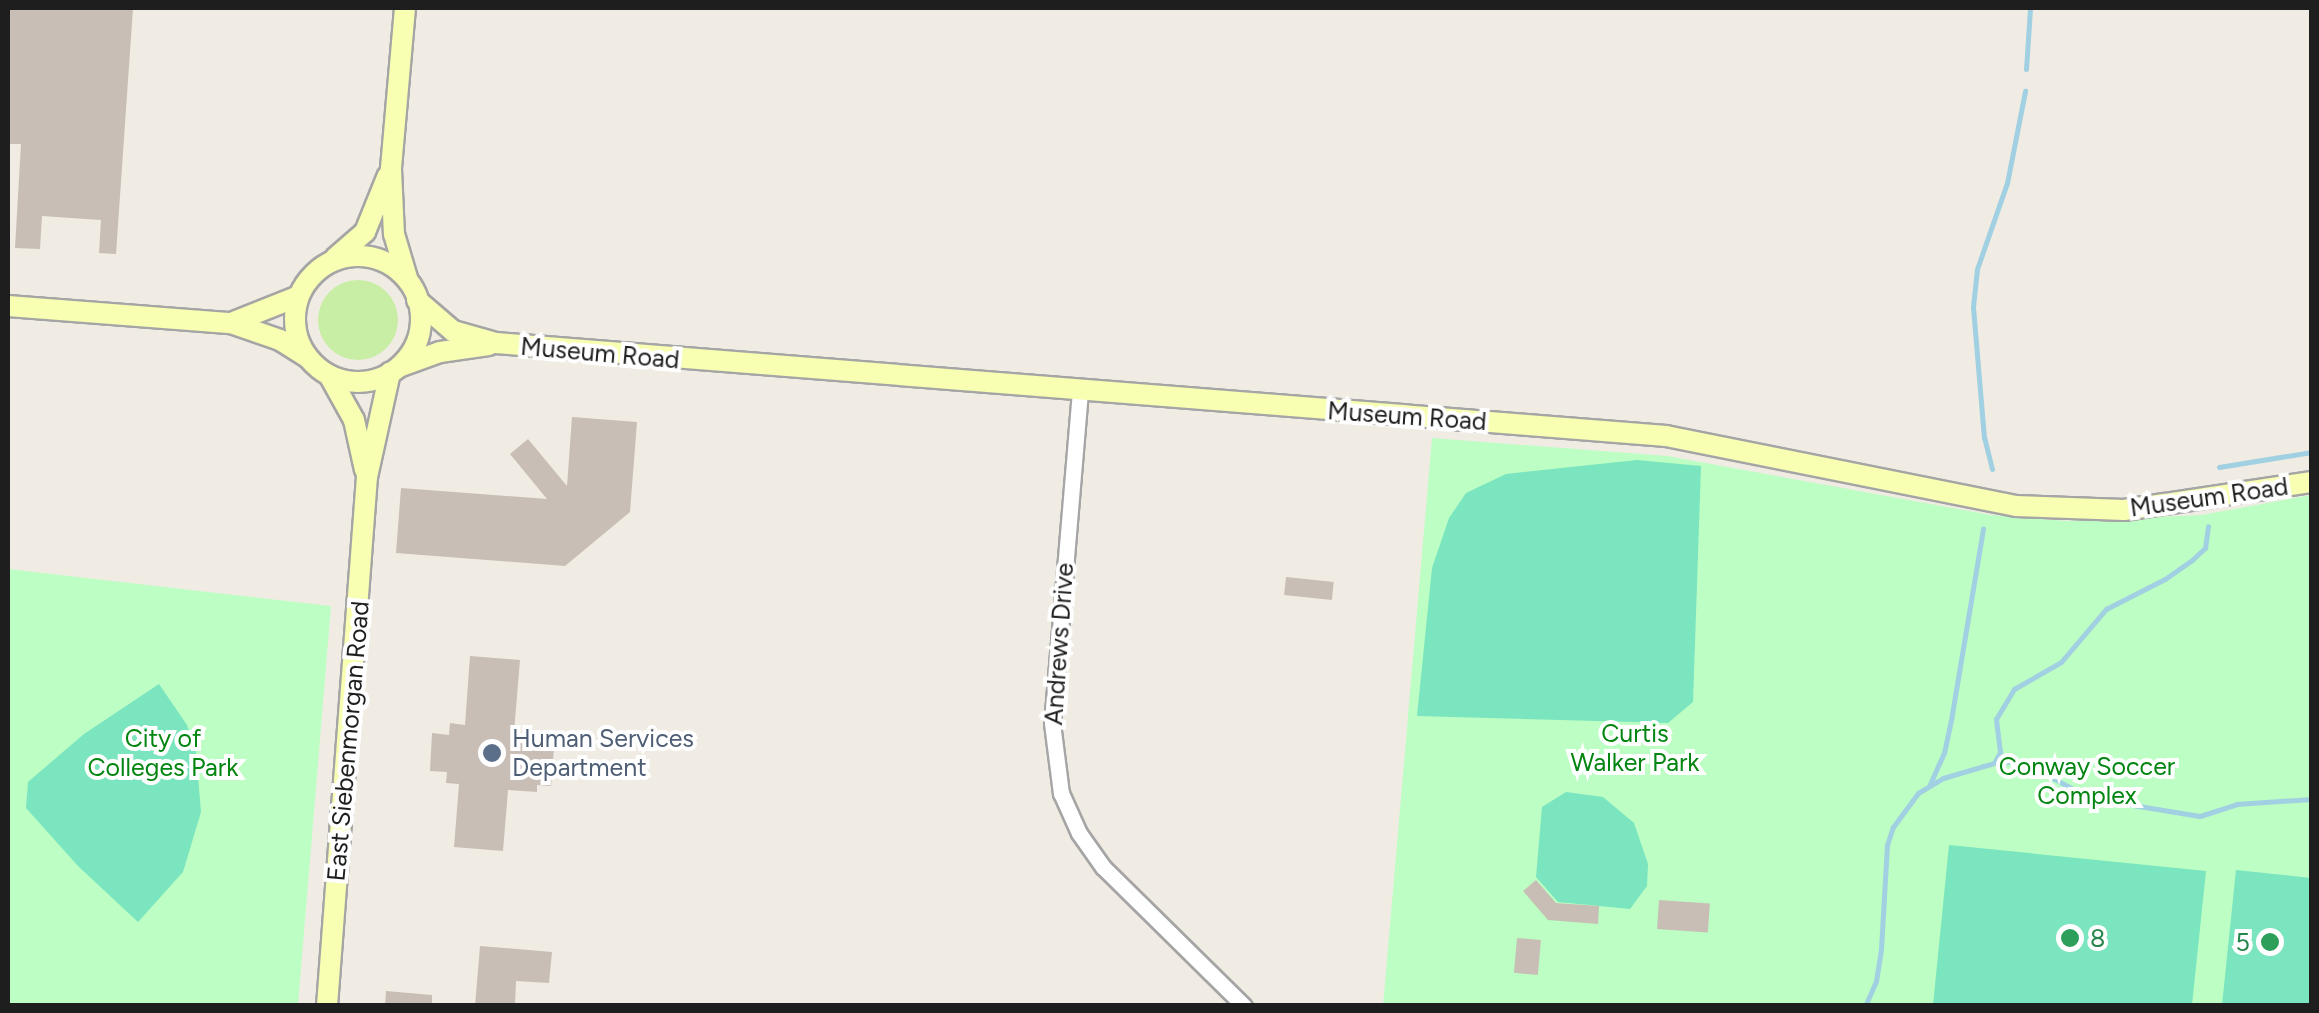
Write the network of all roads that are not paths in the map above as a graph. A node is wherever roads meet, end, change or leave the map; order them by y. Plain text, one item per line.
1 (405, 8) edge
2 (391, 169) junction
3 (327, 264) junction
4 (414, 292) junction
5 (299, 296) junction
6 (8, 306) edge
7 (230, 323) junction
8 (496, 344) junction
9 (310, 359) junction
10 (394, 370) junction
11 (329, 375) junction
12 (1080, 390) junction
13 (367, 477) junction
14 (2312, 482) edge
15 (327, 1006) edge
16 (1244, 1006) edge

1 - 2 street
2 - 3 street
2 - 4 street
3 - 4 street
3 - 5 street
4 - 8 street, Museum Road
4 - 10 street
5 - 7 street
5 - 9 street
6 - 7 street
7 - 9 street
8 - 10 street, Museum Road
8 - 12 street, Museum Road
9 - 11 street
10 - 11 street
10 - 13 street, East Siebenmorgan Road
11 - 13 street, East Siebenmorgan Road
12 - 14 street, Museum Road
12 - 16 street, Andrews Drive
13 - 15 street, East Siebenmorgan Road

